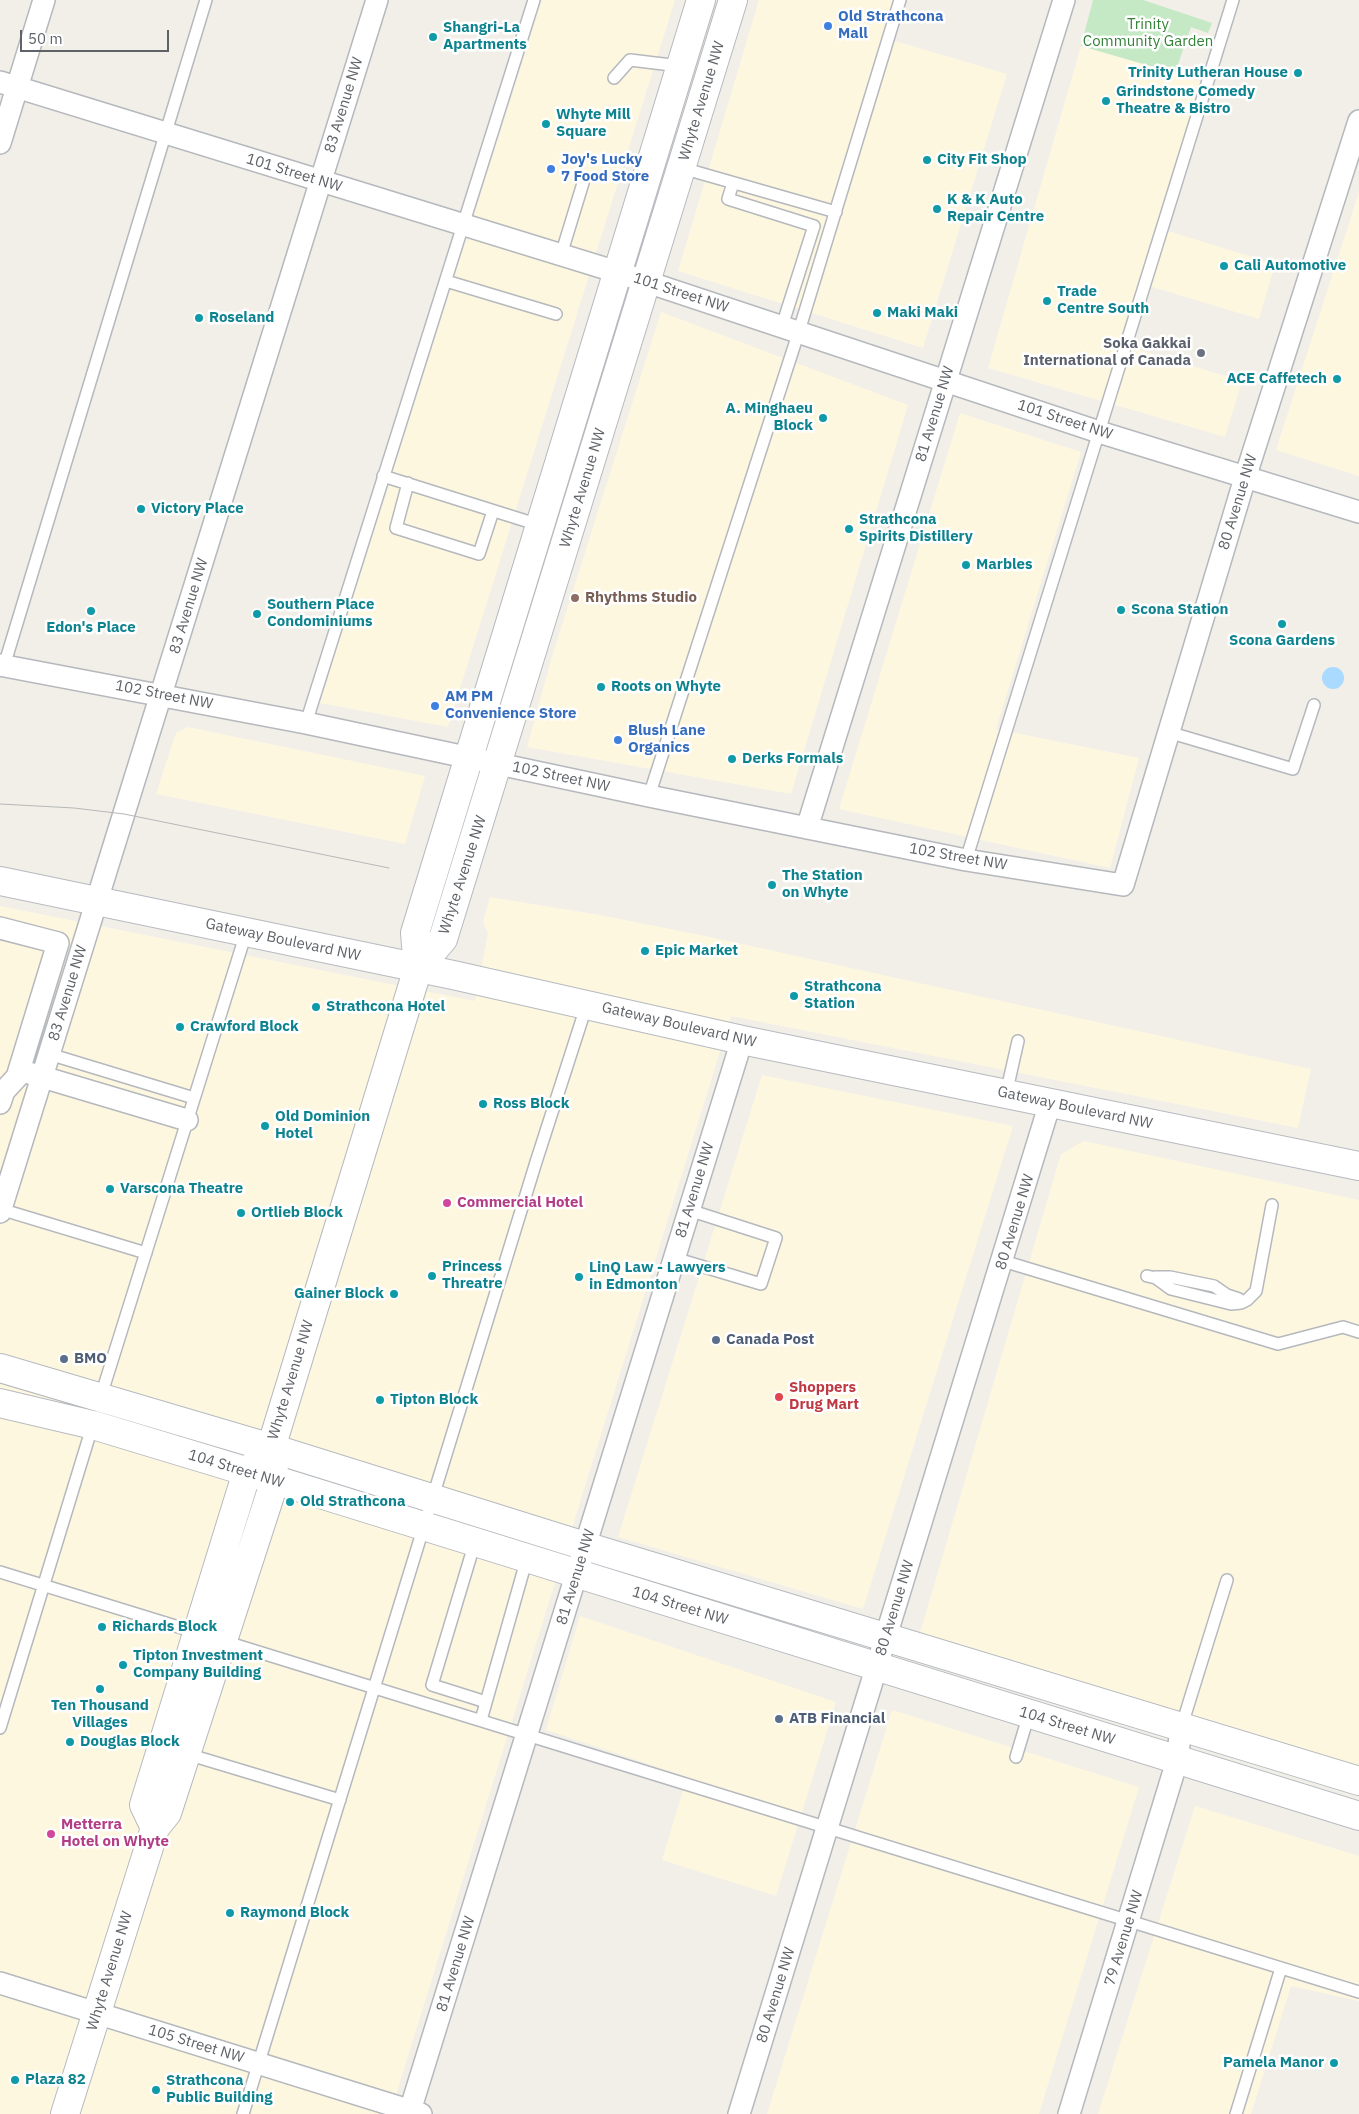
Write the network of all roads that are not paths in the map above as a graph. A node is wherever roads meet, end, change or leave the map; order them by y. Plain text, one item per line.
1 (44, 0) edge
2 (206, 0) edge
3 (377, 0) edge
4 (534, 0) edge
5 (701, 0) edge
6 (733, 0) edge
7 (900, 0) edge
8 (1064, 0) edge
9 (1233, 0) edge
10 (681, 66) junction
11 (614, 78) dead end
12 (9, 84) edge
13 (1359, 121) edge
14 (166, 133) junction
15 (0, 143) edge
16 (682, 168) junction
17 (320, 181) junction
18 (733, 182) junction
19 (583, 183) dead end
20 (836, 212) junction
21 (465, 224) junction
22 (561, 255) junction
23 (618, 272) junction
24 (446, 281) junction
25 (646, 282) junction
26 (556, 314) dead end
27 (791, 329) junction
28 (945, 381) junction
29 (1099, 432) junction
30 (383, 476) junction
31 (1245, 478) junction
32 (408, 483) junction
33 (493, 511) junction
34 (1359, 512) edge
35 (539, 525) junction
36 (2, 665) edge
37 (162, 694) junction
38 (1314, 705) dead end
39 (306, 723) junction
40 (1168, 732) junction
41 (468, 758) junction
42 (498, 763) junction
43 (649, 796) junction
44 (807, 828) junction
45 (966, 860) junction
46 (0, 880) edge
47 (1123, 885) joint
48 (97, 902) junction
49 (0, 928) edge
50 (246, 933) junction
51 (418, 968) junction
52 (587, 1004) junction
53 (742, 1040) junction
54 (1018, 1040) dead end
55 (49, 1054) junction
56 (19, 1070) junction
57 (42, 1076) junction
58 (1006, 1094) junction
59 (194, 1098) junction
60 (0, 1103) edge
61 (1050, 1103) junction
62 (187, 1120) junction
63 (1359, 1166) edge
64 (1272, 1205) dead end
65 (0, 1210) edge
66 (689, 1210) junction
67 (146, 1253) junction
68 (674, 1258) junction
69 (1003, 1261) junction
70 (1151, 1277) dead end
71 (1359, 1332) edge
72 (0, 1368) edge
73 (0, 1403) edge
74 (97, 1412) junction
75 (271, 1448) junction
76 (247, 1472) junction
77 (275, 1480) junction
78 (433, 1499) junction
79 (425, 1527) junction
80 (475, 1542) junction
81 (585, 1546) junction
82 (526, 1558) junction
83 (0, 1572) edge
84 (577, 1574) junction
85 (1227, 1580) dead end
86 (44, 1585) junction
87 (198, 1633) junction
88 (886, 1637) junction
89 (223, 1641) junction
90 (877, 1667) junction
91 (375, 1687) junction
92 (456, 1693) junction
93 (486, 1702) junction
94 (450, 1710) junction
95 (1029, 1714) junction
96 (480, 1720) junction
97 (0, 1728) edge
98 (1181, 1728) junction
99 (527, 1734) junction
100 (187, 1754) junction
101 (1016, 1757) dead end
102 (1177, 1761) junction
103 (1359, 1782) edge
104 (340, 1800) junction
105 (1359, 1816) edge
106 (155, 1828) junction
107 (828, 1828) junction
108 (1129, 1921) junction
109 (1281, 1968) junction
110 (0, 1983) edge
111 (1359, 1992) edge
112 (97, 2013) junction
113 (259, 2063) junction
114 (414, 2113) edge
115 (65, 2114) edge
116 (243, 2114) edge
117 (739, 2114) edge
118 (1069, 2114) edge
119 (1236, 2114) edge

1 - 12 street
2 - 14 lane
3 - 17 street, 83 Avenue NW
4 - 21 lane
5 - 10 main road, Whyte Avenue NW
6 - 16 main road, Whyte Avenue NW
7 - 20 lane
8 - 28 street, 81 Avenue NW
9 - 29 lane
10 - 11 lane
10 - 23 main road, Whyte Avenue NW
12 - 14 street, 101 Street NW
12 - 15 street
13 - 31 street, 80 Avenue NW
14 - 17 street, 101 Street NW
14 - 36 lane
16 - 18 lane
16 - 25 main road, Whyte Avenue NW
17 - 21 street, 101 Street NW
17 - 37 street, 83 Avenue NW
18 - 20 lane
18 - 27 lane
19 - 22 lane
20 - 27 lane
21 - 22 street, 101 Street NW
21 - 24 lane
22 - 23 street, 101 Street NW
23 - 25 street, 101 Street NW
23 - 35 main road, Whyte Avenue NW
24 - 26 lane
24 - 30 lane
25 - 27 street, 101 Street NW
25 - 42 main road, Whyte Avenue NW
27 - 28 street, 101 Street NW
27 - 43 lane
28 - 29 street, 101 Street NW
28 - 44 street, 81 Avenue NW
29 - 31 street, 101 Street NW
29 - 45 lane
30 - 32 lane
30 - 39 lane
31 - 34 street, 101 Street NW
31 - 40 street, 80 Avenue NW
32 - 33 lane
32 - 33 lane
33 - 35 lane
35 - 41 main road, Whyte Avenue NW
36 - 37 street, 102 Street NW
37 - 39 street, 102 Street NW
37 - 48 street, 83 Avenue NW
38 - 40 lane
39 - 41 street, 102 Street NW
40 - 47 street, 80 Avenue NW
41 - 42 street, 102 Street NW
41 - 51 main road, Whyte Avenue NW
42 - 43 street, 102 Street NW
42 - 51 main road, Whyte Avenue NW
43 - 44 street, 102 Street NW
44 - 45 street, 102 Street NW
45 - 47 street, 102 Street NW
46 - 48 main road, Gateway Boulevard NW
48 - 50 main road, Gateway Boulevard NW
48 - 55 street, 83 Avenue NW
49 - 56 street
50 - 51 main road, Gateway Boulevard NW
50 - 59 lane
51 - 52 main road, Gateway Boulevard NW
51 - 75 main road, Whyte Avenue NW
52 - 53 main road, Gateway Boulevard NW
52 - 78 lane
53 - 58 main road, Gateway Boulevard NW
53 - 66 street, 81 Avenue NW
54 - 58 lane
55 - 57 street, 83 Avenue NW
55 - 59 lane
56 - 57 street
56 - 60 street
57 - 62 street
57 - 65 street, 83 Avenue NW
58 - 61 main road, Gateway Boulevard NW
59 - 62 lane
61 - 63 main road, Gateway Boulevard NW
61 - 69 street, 80 Avenue NW
62 - 67 lane
64 - 70 lane
65 - 67 lane
66 - 68 street, 81 Avenue NW
66 - 68 lane
67 - 74 lane
68 - 81 street, 81 Avenue NW
69 - 71 lane
69 - 88 street, 80 Avenue NW
72 - 74 main road, 104 Street NW
73 - 74 main road, 104 Street NW
74 - 75 main road, 104 Street NW
74 - 76 main road, 104 Street NW
74 - 86 lane
75 - 76 main road, Whyte Avenue NW
75 - 77 main road, Whyte Avenue NW
75 - 78 main road, 104 Street NW
76 - 77 main road, 104 Street NW
76 - 87 main road, Whyte Avenue NW
77 - 79 main road, 104 Street NW
77 - 89 main road, Whyte Avenue NW
78 - 79 lane
78 - 81 main road, 104 Street NW
79 - 80 main road, 104 Street NW
79 - 91 lane
80 - 82 main road, 104 Street NW
80 - 92 lane
81 - 84 street, 81 Avenue NW
81 - 88 main road, 104 Street NW
82 - 84 main road, 104 Street NW
82 - 93 lane
83 - 86 lane
84 - 90 main road, 104 Street NW
84 - 99 street, 81 Avenue NW
85 - 98 lane
86 - 87 lane
86 - 97 lane
87 - 106 main road, Whyte Avenue NW
88 - 90 street, 80 Avenue NW
88 - 98 main road, 104 Street NW
89 - 91 lane
89 - 100 main road, Whyte Avenue NW
90 - 95 main road, 104 Street NW
90 - 107 street, 80 Avenue NW
91 - 94 lane
91 - 104 lane
92 - 93 lane
92 - 94 lane
93 - 96 lane
94 - 96 lane
95 - 101 lane
95 - 102 main road, 104 Street NW
96 - 99 lane
98 - 102 street, 79 Avenue NW
98 - 103 main road, 104 Street NW
99 - 107 lane
99 - 114 street, 81 Avenue NW
100 - 104 lane
100 - 106 main road, Whyte Avenue NW
102 - 105 main road, 104 Street NW
102 - 108 street, 79 Avenue NW
104 - 113 lane
106 - 112 main road, Whyte Avenue NW
107 - 108 lane
107 - 117 street, 80 Avenue NW
108 - 109 lane
108 - 118 street, 79 Avenue NW
109 - 111 lane
109 - 119 lane
110 - 112 street, 105 Street NW
112 - 113 street, 105 Street NW
112 - 115 main road, Whyte Avenue NW
113 - 114 street, 105 Street NW
113 - 116 lane

